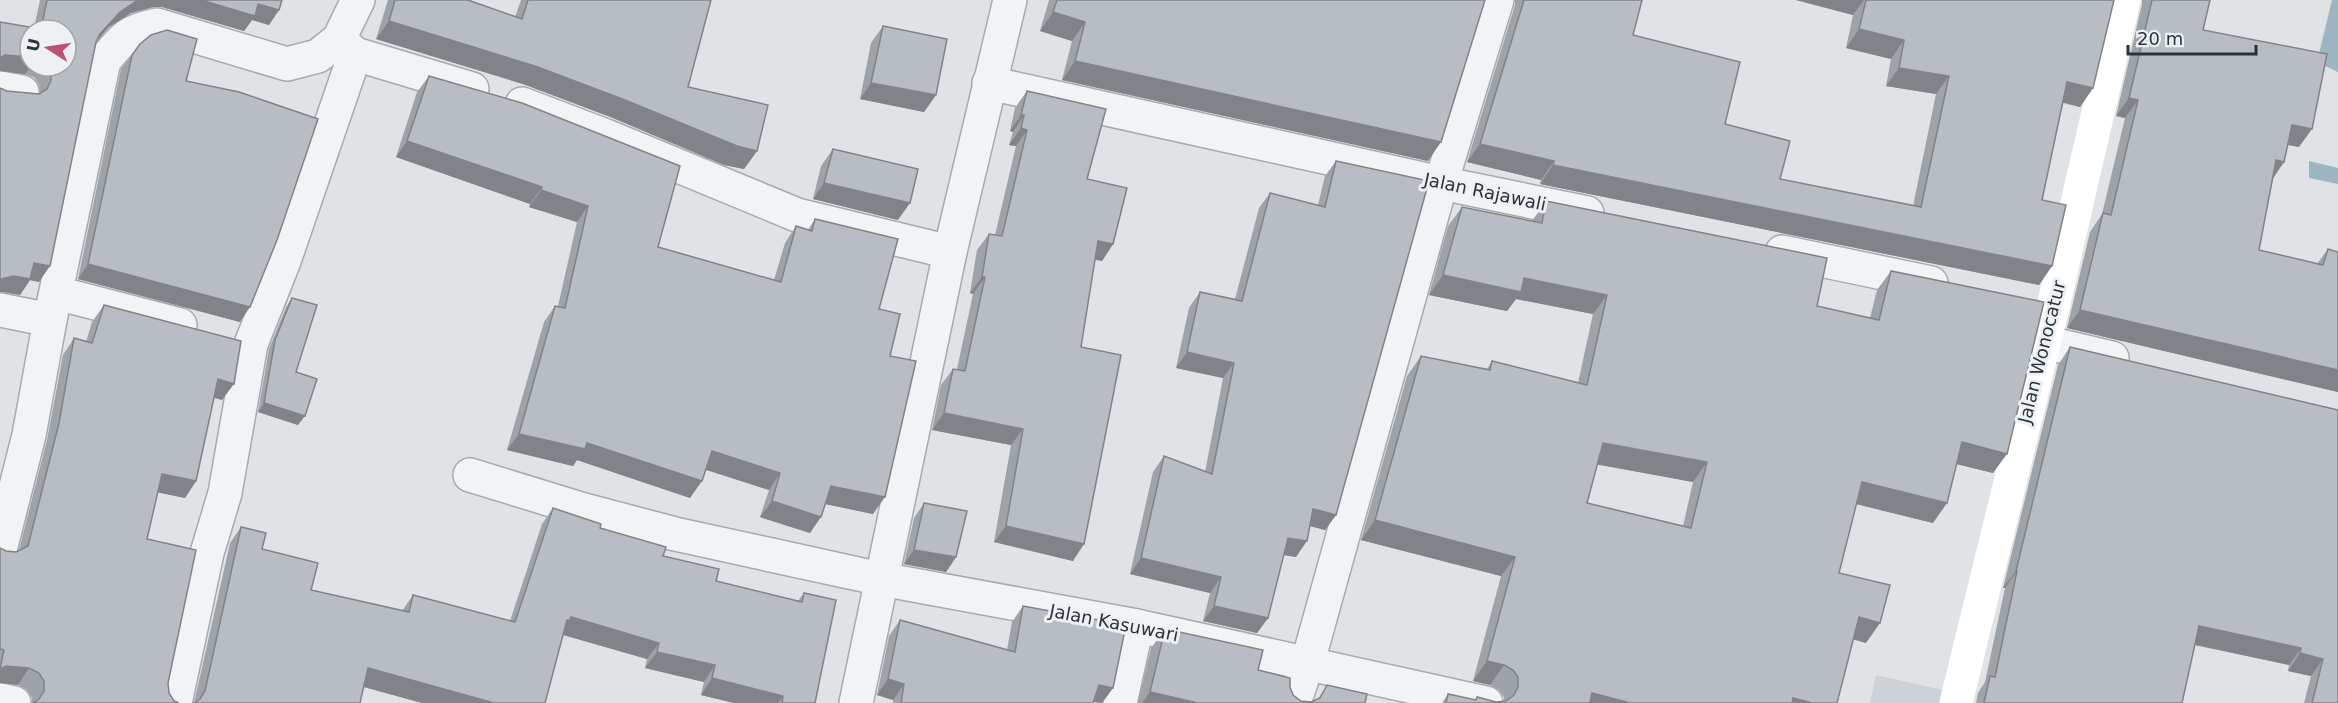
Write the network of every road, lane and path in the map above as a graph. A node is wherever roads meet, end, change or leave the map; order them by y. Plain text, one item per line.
1 (358, 0) edge
2 (1010, 0) edge
3 (1497, 0) edge
4 (2124, 0) edge
5 (347, 46) junction
6 (989, 83) junction
7 (1441, 183) junction
8 (1614, 219) edge
9 (1753, 247) edge
10 (950, 252) junction
11 (1961, 289) edge
12 (2019, 301) edge
13 (54, 306) junction
14 (2053, 307) junction
15 (0, 310) edge
16 (2044, 342) junction
17 (251, 344) junction
18 (2142, 365) edge
19 (470, 475) dead end
20 (0, 550) edge
21 (881, 579) junction
22 (1137, 626) junction
23 (1307, 665) junction
24 (0, 700) edge
25 (14, 703) edge
26 (175, 703) edge
27 (856, 703) edge
28 (1120, 703) edge
29 (1294, 703) edge
30 (1486, 703) edge
31 (1956, 703) edge

1 - 5 street
2 - 6 street
3 - 7 street
4 - 14 street, Jalan Wonocatur
5 - 10 street
5 - 13 street
5 - 17 street
6 - 7 street, Jalan Rajawali
6 - 10 street
7 - 8 street, Jalan Rajawali
7 - 23 street
9 - 11 street
10 - 21 street
12 - 14 street
13 - 15 street
13 - 17 street
13 - 20 street
14 - 16 street, Jalan Wonocatur
16 - 18 street
16 - 31 street, Jalan Wonocatur
17 - 26 street
19 - 21 street, Jalan Kasuwari
21 - 22 street, Jalan Kasuwari
21 - 27 street
22 - 23 street, Jalan Kasuwari
22 - 28 street
23 - 29 street
23 - 30 street, Jalan Kasuwari
24 - 25 street

